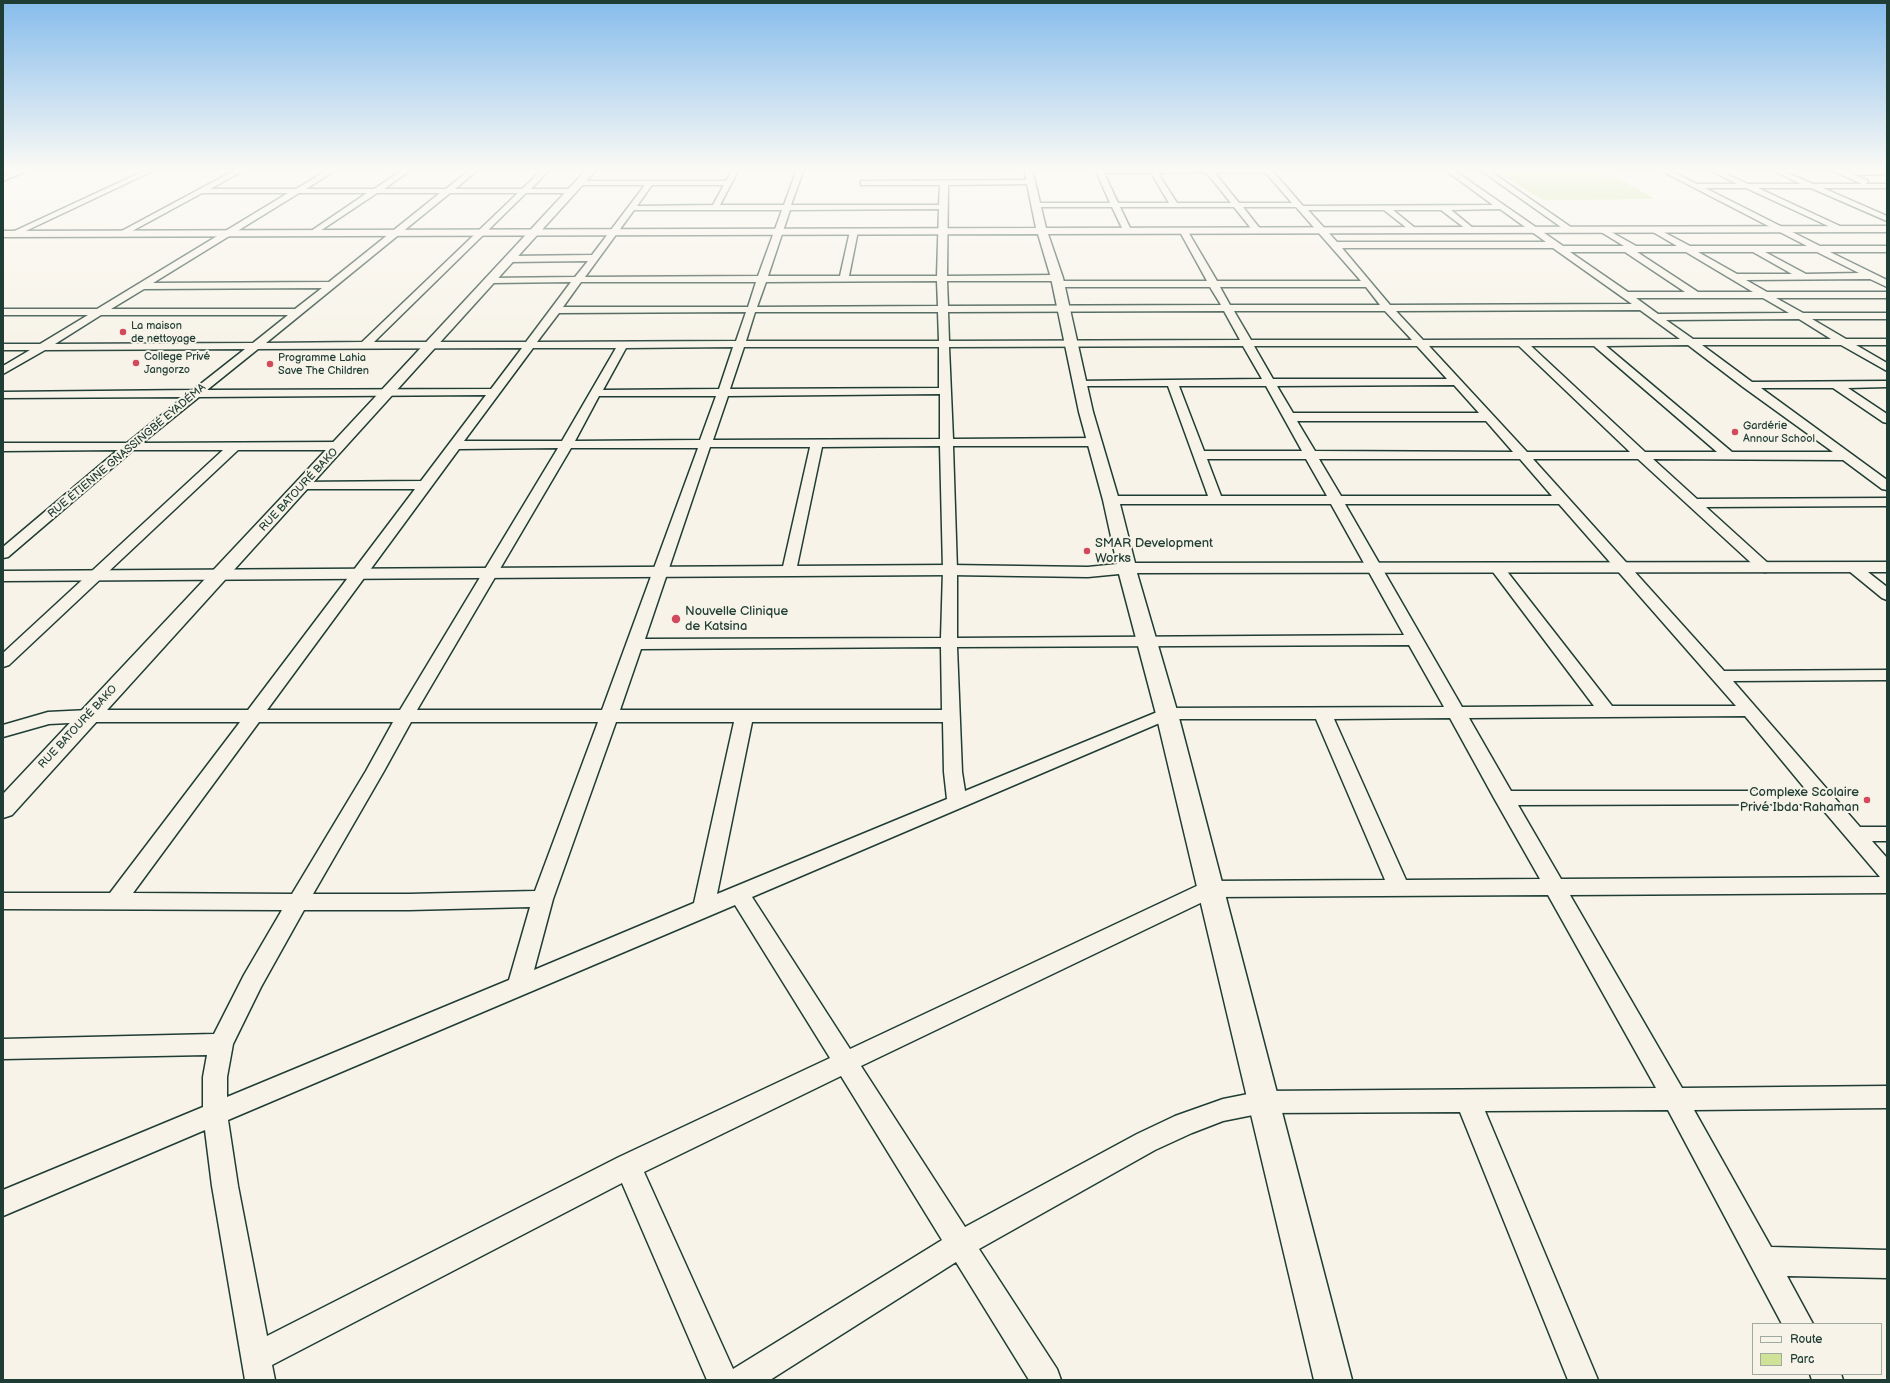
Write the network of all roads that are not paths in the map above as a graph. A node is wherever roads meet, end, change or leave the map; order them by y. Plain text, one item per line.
1 (394, 233) edge
2 (480, 233) edge
3 (534, 233) edge
4 (7, 234) edge
5 (120, 234) joint
6 (228, 234) junction
7 (268, 234) edge
8 (614, 234) edge
9 (777, 234) edge
10 (853, 234) edge
11 (942, 234) edge
12 (1043, 234) edge
13 (1185, 234) edge
14 (1324, 234) edge
15 (1539, 234) edge
16 (1609, 234) edge
17 (1662, 234) edge
18 (1789, 234) edge
19 (1335, 245) junction
20 (1558, 247) junction
21 (1630, 249) junction
22 (1689, 249) junction
23 (1755, 249) junction
24 (1820, 249) junction
25 (1886, 250) edge
26 (595, 258) junction
27 (511, 259) junction
28 (1804, 276) junction
29 (1873, 276) junction
30 (1735, 277) junction
31 (762, 278) junction
32 (844, 278) junction
33 (942, 278) junction
34 (579, 279) junction
35 (492, 280) junction
36 (1057, 281) junction
37 (1214, 284) junction
38 (1369, 284) junction
39 (1887, 284) edge
40 (142, 286) junction
41 (329, 286) junction
42 (1626, 295) junction
43 (1696, 295) junction
44 (1765, 295) junction
45 (1838, 295) junction
46 (1887, 295) edge
47 (1640, 307) junction
48 (1227, 308) junction
49 (1388, 308) junction
50 (943, 309) junction
51 (1064, 309) junction
52 (556, 310) junction
53 (752, 310) junction
54 (3, 312) edge
55 (100, 312) junction
56 (297, 312) junction
57 (1801, 316) junction
58 (1887, 316) edge
59 (1654, 317) junction
60 (1689, 342) junction
61 (1844, 342) junction
62 (1887, 342) edge
63 (1247, 343) junction
64 (1420, 343) junction
65 (1522, 343) junction
66 (1597, 343) junction
67 (623, 344) junction
68 (740, 344) junction
69 (944, 344) junction
70 (1072, 344) junction
71 (431, 345) junction
72 (530, 345) junction
73 (364, 346) junction
74 (3, 347) edge
75 (43, 347) junction
76 (255, 347) junction
77 (1887, 368) edge
78 (3, 371) edge
79 (1172, 382) junction
80 (1269, 382) junction
81 (1457, 382) junction
82 (1080, 383) junction
83 (1747, 384) junction
84 (1834, 384) junction
85 (1887, 384) edge
86 (945, 391) junction
87 (495, 392) junction
88 (723, 392) junction
89 (196, 393) junction
90 (388, 393) junction
91 (596, 393) junction
92 (3, 395) edge
93 (1289, 417) junction
94 (1489, 417) junction
95 (1887, 418) edge
96 (1094, 442) junction
97 (817, 443) junction
98 (947, 443) junction
99 (704, 444) junction
100 (457, 445) junction
101 (566, 445) junction
102 (131, 446) junction
103 (235, 446) junction
104 (339, 446) junction
105 (3, 447) edge
106 (1200, 455) junction
107 (1310, 456) junction
108 (1522, 456) junction
109 (1642, 456) junction
110 (1729, 456) junction
111 (1845, 456) junction
112 (303, 485) junction
113 (426, 485) junction
114 (1887, 486) edge
115 (1111, 500) junction
116 (1216, 500) junction
117 (1335, 500) junction
118 (1562, 500) junction
119 (1887, 502) edge
120 (1695, 503) junction
121 (3, 554) edge
122 (1765, 568) junction
123 (1887, 568) edge
124 (950, 570) junction
125 (790, 571) junction
126 (661, 572) junction
127 (492, 573) junction
128 (1128, 573) junction
129 (1501, 573) junction
130 (1627, 573) junction
131 (1860, 573) junction
132 (360, 574) junction
133 (1377, 574) junction
134 (220, 575) junction
135 (3, 576) edge
136 (95, 576) junction
137 (1887, 578) edge
138 (1887, 596) edge
139 (1414, 640) junction
140 (1147, 641) junction
141 (949, 643) junction
142 (634, 644) junction
143 (3, 662) edge
144 (1887, 675) edge
145 (1719, 676) junction
146 (1750, 711) junction
147 (1607, 712) junction
148 (1455, 713) junction
149 (1167, 714) junction
150 (1323, 714) junction
151 (89, 716) junction
152 (255, 716) junction
153 (405, 716) junction
154 (609, 716) junction
155 (744, 716) junction
156 (951, 716) junction
157 (3, 731) edge
158 (1823, 797) junction
159 (1504, 798) junction
160 (957, 802) junction
161 (3, 809) edge
162 (1855, 834) junction
163 (1887, 834) edge
164 (1887, 872) edge
165 (1887, 885) edge
166 (1554, 887) junction
167 (1399, 888) junction
168 (1210, 889) junction
169 (739, 894) junction
170 (543, 899) junction
171 (3, 901) edge
172 (116, 901) junction
173 (298, 902) junction
174 (704, 908) junction
175 (518, 987) junction
176 (221, 1044) junction
177 (3, 1049) edge
178 (846, 1062) junction
179 (1887, 1097) edge
180 (1675, 1099) junction
181 (1468, 1100) junction
182 (1263, 1102) junction
183 (215, 1114) junction
184 (628, 1166) junction
185 (3, 1202) edge
186 (960, 1244) junction
187 (1763, 1261) junction
188 (1887, 1264) edge
189 (1797, 1323) edge
190 (258, 1368) edge
191 (722, 1380) edge
192 (743, 1380) edge
193 (1046, 1380) edge
194 (1333, 1380) edge
195 (1583, 1380) edge

1 - 41 street, RUE ÉTIENNE GNASSINGBÉ EYADÉMA
2 - 73 street
3 - 27 main road, RUE BATOURÉ BAKO
4 - 5 street
5 - 6 street
6 - 7 street
6 - 40 street
8 - 26 street
9 - 31 street
10 - 32 street
11 - 33 street
12 - 36 street
13 - 37 street
14 - 19 street
15 - 20 street
16 - 21 street
17 - 22 street
18 - 24 street
19 - 20 street
19 - 38 street
20 - 21 street
20 - 42 street
21 - 22 street
21 - 43 street
22 - 23 street
22 - 30 street
23 - 24 street
23 - 28 street
24 - 25 street
24 - 29 street
26 - 27 street
26 - 34 street
27 - 35 main road, RUE BATOURÉ BAKO
28 - 29 street
28 - 30 street
28 - 45 street
29 - 39 street
30 - 44 street
31 - 32 street
31 - 34 street
31 - 53 street
32 - 33 street
33 - 36 street
33 - 50 street
34 - 35 street
34 - 52 street
35 - 71 main road, RUE BATOURÉ BAKO
36 - 37 street
36 - 51 street
37 - 38 street
37 - 48 street
38 - 49 street
40 - 41 street
40 - 55 street
41 - 56 street, RUE ÉTIENNE GNASSINGBÉ EYADÉMA
42 - 43 street
42 - 47 street
43 - 44 street
44 - 45 street
44 - 57 street
45 - 46 street
47 - 49 street
47 - 59 street
48 - 49 street
48 - 51 street
48 - 63 street
49 - 64 street
50 - 51 street
50 - 53 street
50 - 69 street
51 - 70 street
52 - 53 street
52 - 72 street
53 - 68 street
54 - 55 street
55 - 56 street
55 - 75 street
56 - 76 street, RUE ÉTIENNE GNASSINGBÉ EYADÉMA
57 - 58 street
57 - 59 street
57 - 61 street
59 - 60 street
60 - 61 street
60 - 66 street
60 - 83 street
61 - 62 street
61 - 77 street
63 - 64 street
63 - 70 street
63 - 80 street
64 - 65 street
64 - 81 street
65 - 66 street
65 - 109 street
66 - 110 street
67 - 68 street
67 - 72 street
67 - 91 street
68 - 69 street
68 - 88 street
69 - 70 street
69 - 86 street
70 - 82 street
71 - 72 street
71 - 73 street
71 - 90 main road, RUE BATOURÉ BAKO
72 - 87 street
73 - 76 street
74 - 75 street
75 - 76 street
75 - 78 street
76 - 89 street, RUE ÉTIENNE GNASSINGBÉ EYADÉMA
79 - 80 street
79 - 82 street
79 - 106 street
80 - 81 street
80 - 93 street
81 - 94 street
82 - 96 street
83 - 84 street
83 - 111 street
84 - 85 street
84 - 95 street
86 - 88 street
86 - 98 street
87 - 90 street
87 - 100 street
88 - 91 street
88 - 99 street
89 - 90 street
89 - 92 street
89 - 102 street, RUE ÉTIENNE GNASSINGBÉ EYADÉMA
90 - 104 main road, RUE BATOURÉ BAKO
91 - 101 street
93 - 94 street
93 - 107 street
94 - 108 street
96 - 98 street
96 - 115 street
97 - 98 street
97 - 99 street
97 - 125 street
98 - 124 street
99 - 101 street
99 - 126 street
100 - 101 street
100 - 113 street
101 - 127 street
102 - 103 street
102 - 105 street
102 - 121 street, RUE ÉTIENNE GNASSINGBÉ EYADÉMA
103 - 104 street
103 - 136 street
104 - 112 main road, RUE BATOURÉ BAKO
106 - 107 street
106 - 116 street
107 - 108 street
107 - 117 street
108 - 109 street
108 - 118 street
109 - 110 street
109 - 120 street
110 - 111 street
111 - 114 street
112 - 113 street
112 - 134 main road, RUE BATOURÉ BAKO
113 - 132 street
115 - 116 street
115 - 128 street
116 - 117 street
117 - 118 street
117 - 133 street
118 - 130 street
119 - 120 street
120 - 122 street
122 - 130 street
122 - 131 street
123 - 131 street
124 - 125 street
124 - 128 street
124 - 141 street
125 - 126 street
126 - 127 street
126 - 142 street
127 - 132 street
127 - 153 street
128 - 133 street
128 - 140 street
129 - 130 street
129 - 133 street
129 - 147 street
130 - 131 street
130 - 145 street
131 - 137 street
131 - 138 street
132 - 134 street
132 - 152 street
133 - 139 street
134 - 136 street
134 - 151 main road, RUE BATOURÉ BAKO
135 - 136 street
136 - 143 street
139 - 140 street
139 - 148 street
140 - 141 street
140 - 149 street
141 - 142 street
141 - 156 street
142 - 154 street
144 - 145 street
145 - 146 street
146 - 147 street
146 - 158 street
147 - 148 street
148 - 150 street
148 - 159 street
149 - 150 street
149 - 160 street
149 - 168 street
150 - 167 street
151 - 152 street
151 - 157 street
151 - 161 main road, RUE BATOURÉ BAKO
152 - 153 street
152 - 172 street
153 - 154 street
153 - 173 street
154 - 155 street
154 - 170 street
155 - 156 street
155 - 174 street
156 - 160 street
158 - 159 street
158 - 162 street
159 - 166 street
160 - 169 street
162 - 163 street
162 - 164 street
165 - 166 street
166 - 167 street
166 - 180 street
167 - 168 street
168 - 178 street
168 - 182 street
169 - 174 street
169 - 178 street
170 - 173 street
170 - 175 street
171 - 172 street
172 - 173 street
173 - 176 street
174 - 175 street
175 - 183 street
176 - 177 street
176 - 183 street
178 - 184 street
178 - 186 street
179 - 180 street
180 - 181 street
180 - 187 street
181 - 182 street
181 - 195 street
182 - 186 street
182 - 194 street
183 - 185 street
183 - 190 street
184 - 190 street
184 - 191 street
186 - 192 street
186 - 193 street
187 - 188 street
187 - 189 street

